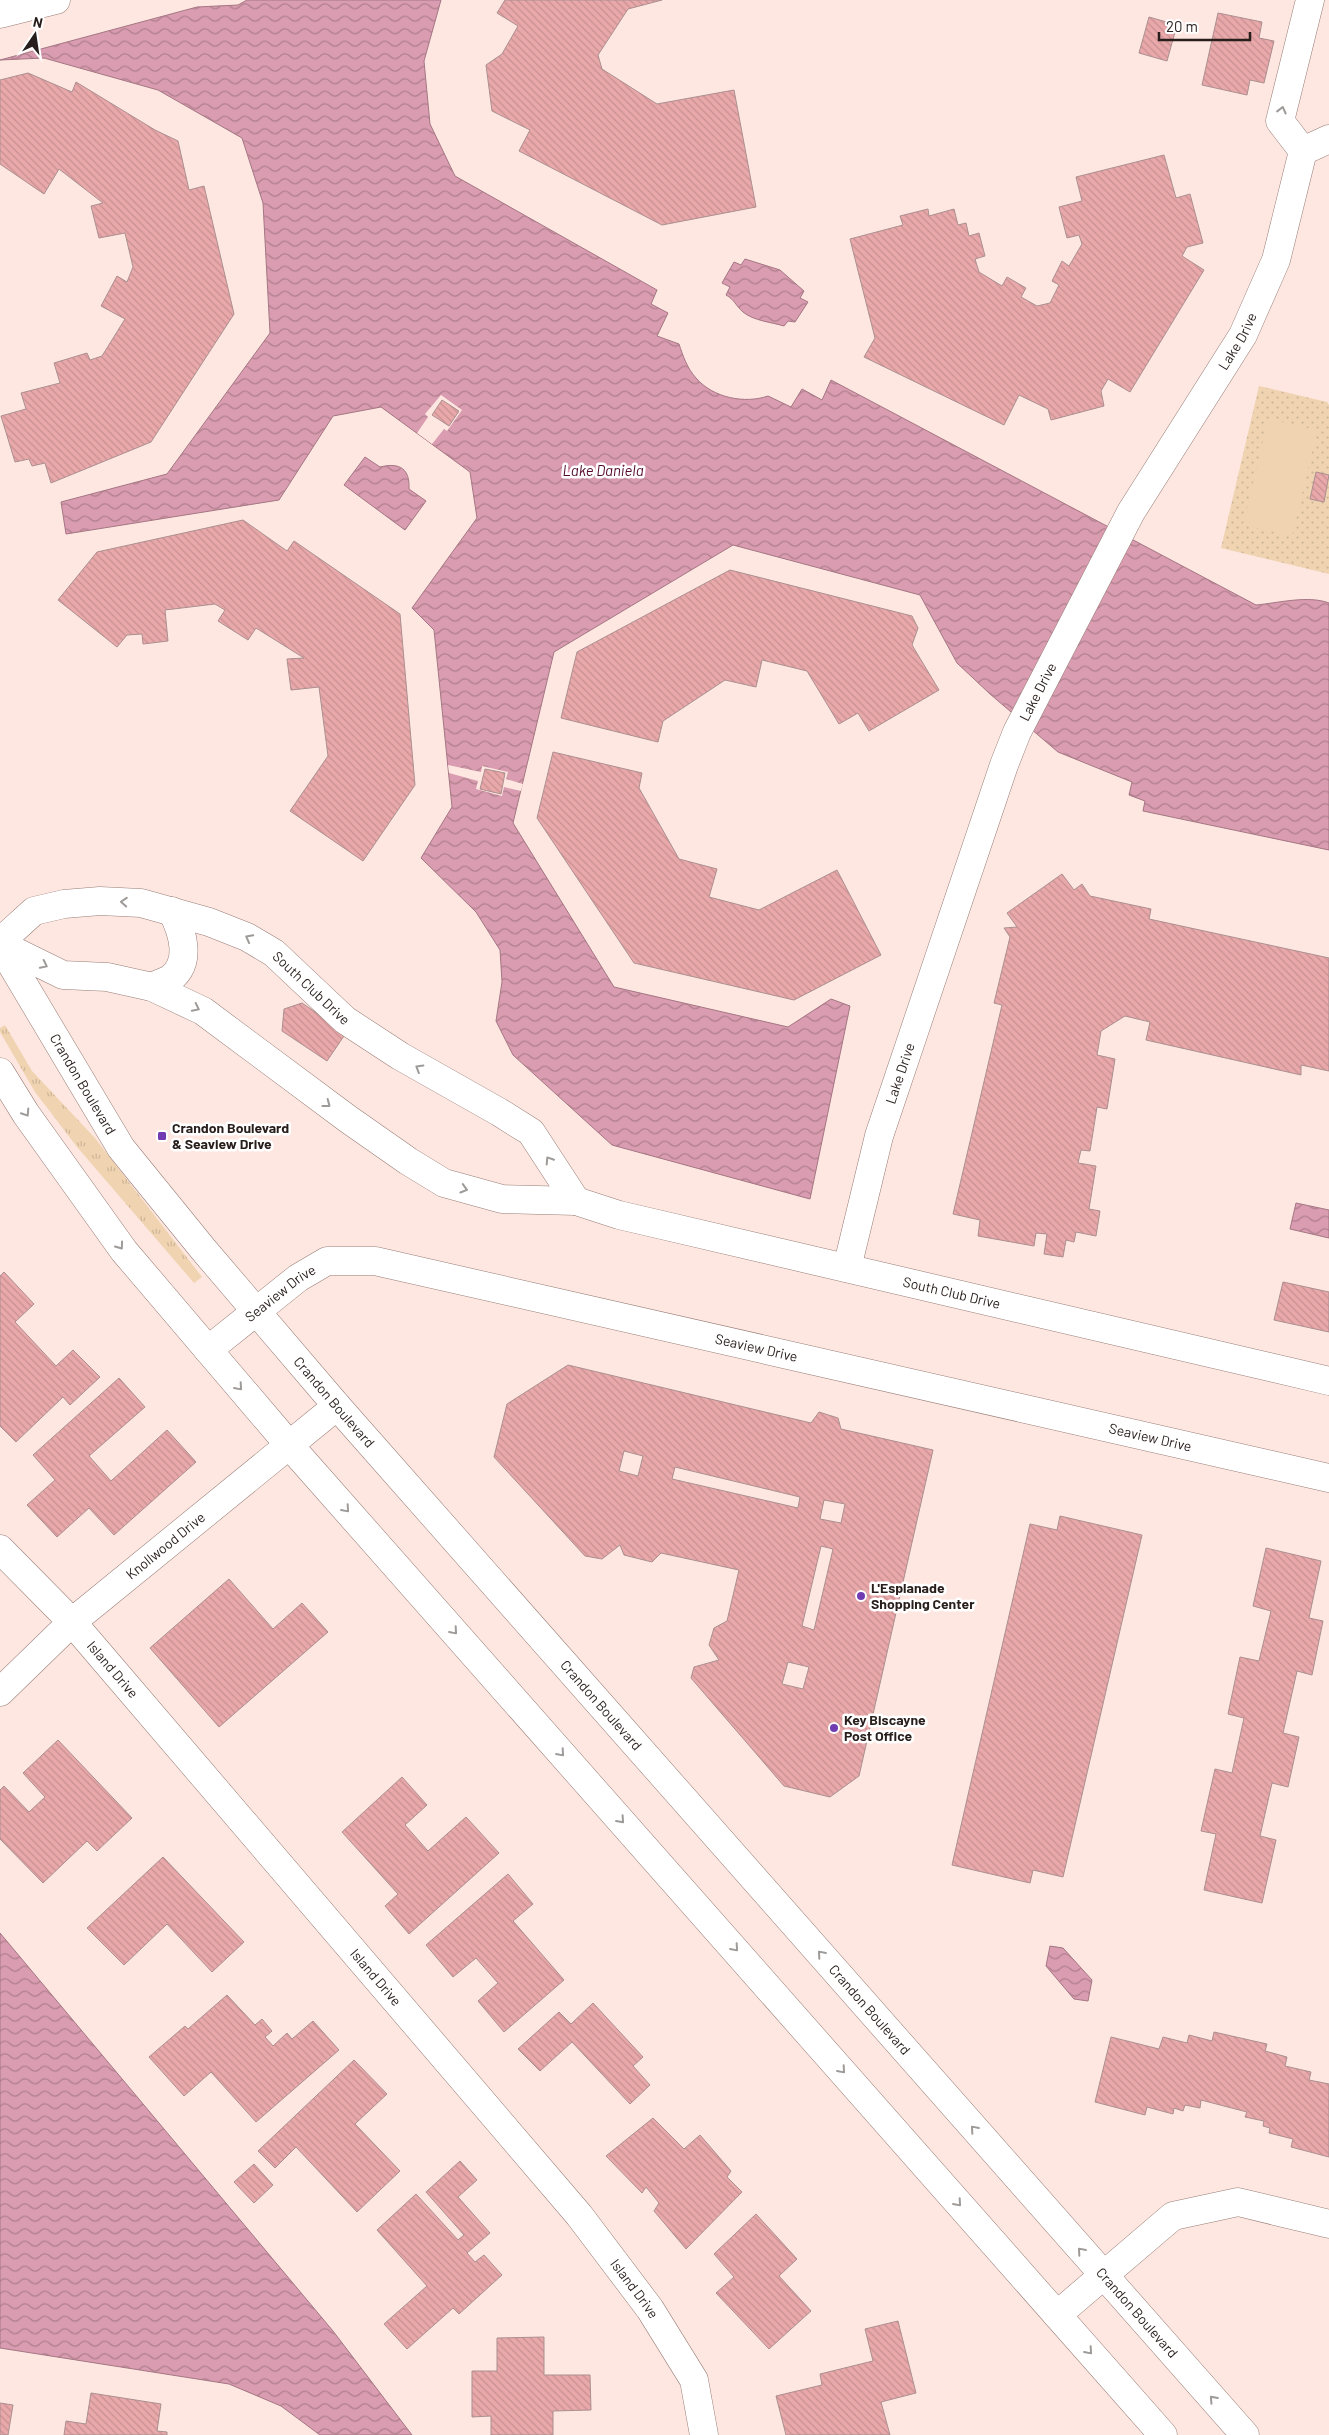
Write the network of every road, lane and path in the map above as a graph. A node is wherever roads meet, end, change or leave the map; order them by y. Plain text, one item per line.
1 (56, 0) edge
2 (1310, 0) edge
3 (4, 9) edge
4 (1329, 139) edge
5 (1303, 151) junction
6 (172, 911) junction
7 (0, 943) edge
8 (152, 987) junction
9 (0, 1072) edge
10 (576, 1201) junction
11 (847, 1268) junction
12 (256, 1311) junction
13 (208, 1350) junction
14 (1329, 1380) edge
15 (337, 1406) junction
16 (290, 1446) junction
17 (1329, 1478) edge
18 (0, 1549) edge
19 (72, 1622) junction
20 (0, 1692) edge
21 (1329, 2224) edge
22 (1103, 2276) junction
23 (1057, 2314) junction
24 (704, 2435) edge
25 (1163, 2435) edge
26 (1245, 2435) edge

1 - 3 street
5 -> 2 street
4 - 5 street
5 - 11 street, Lake Drive
6 -> 7 street, South Club Drive
6 - 8 street
10 -> 6 street, South Club Drive
7 -> 8 street, South Club Drive
7 - 12 street, Crandon Boulevard
8 -> 10 street, South Club Drive
9 -> 13 street
10 - 11 street, South Club Drive
11 - 14 street, South Club Drive
12 - 13 street, Seaview Drive
12 - 15 street, Crandon Boulevard
12 - 17 street, Seaview Drive
13 -> 16 street
15 - 16 street, Knollwood Drive
22 -> 15 street, Crandon Boulevard
16 - 19 street, Knollwood Drive
16 -> 23 street
18 - 19 street, Island Drive
19 - 20 street, Knollwood Drive
19 - 24 street, Island Drive
21 - 22 street
22 - 23 street
26 -> 22 street, Crandon Boulevard
23 -> 25 street

